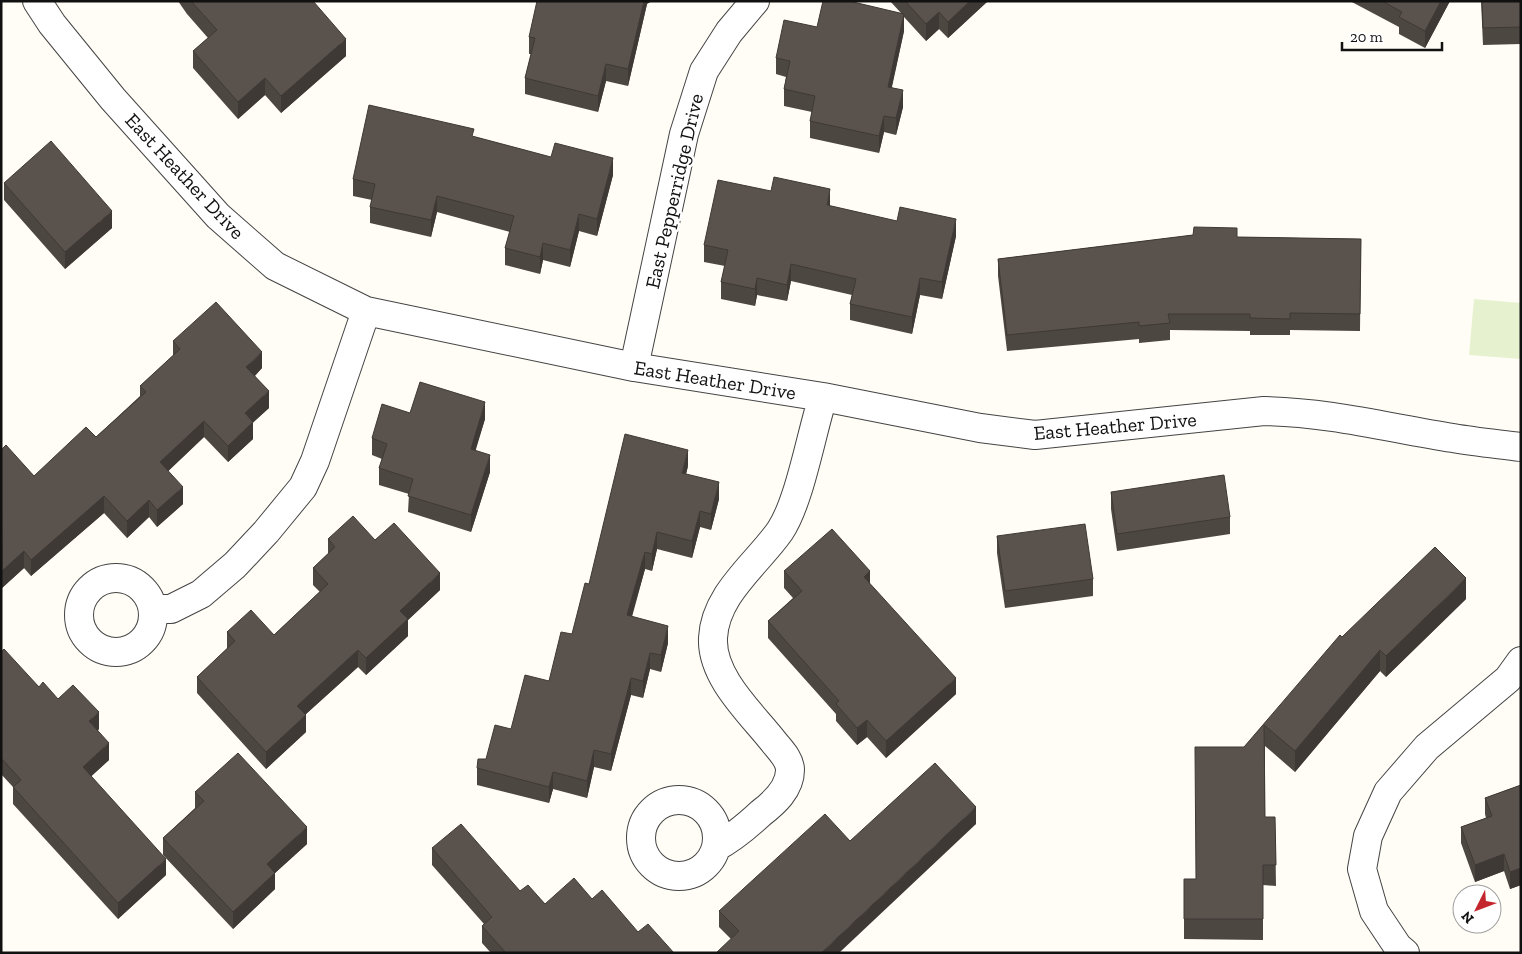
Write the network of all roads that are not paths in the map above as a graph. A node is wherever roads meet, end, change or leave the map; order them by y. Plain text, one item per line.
1 (37, 1) edge
2 (755, 1) edge
3 (366, 311) junction
4 (634, 367) junction
5 (823, 397) junction
6 (1521, 448) edge
7 (154, 609) dead end
8 (1521, 661) edge
9 (716, 847) dead end
10 (1405, 953) edge

1 - 3 street, East Heather Drive
2 - 4 street, East Pepperridge Drive
3 - 4 street, East Heather Drive
3 - 7 street
4 - 5 street, East Heather Drive
5 - 6 street, East Heather Drive
5 - 9 street
8 - 10 street

